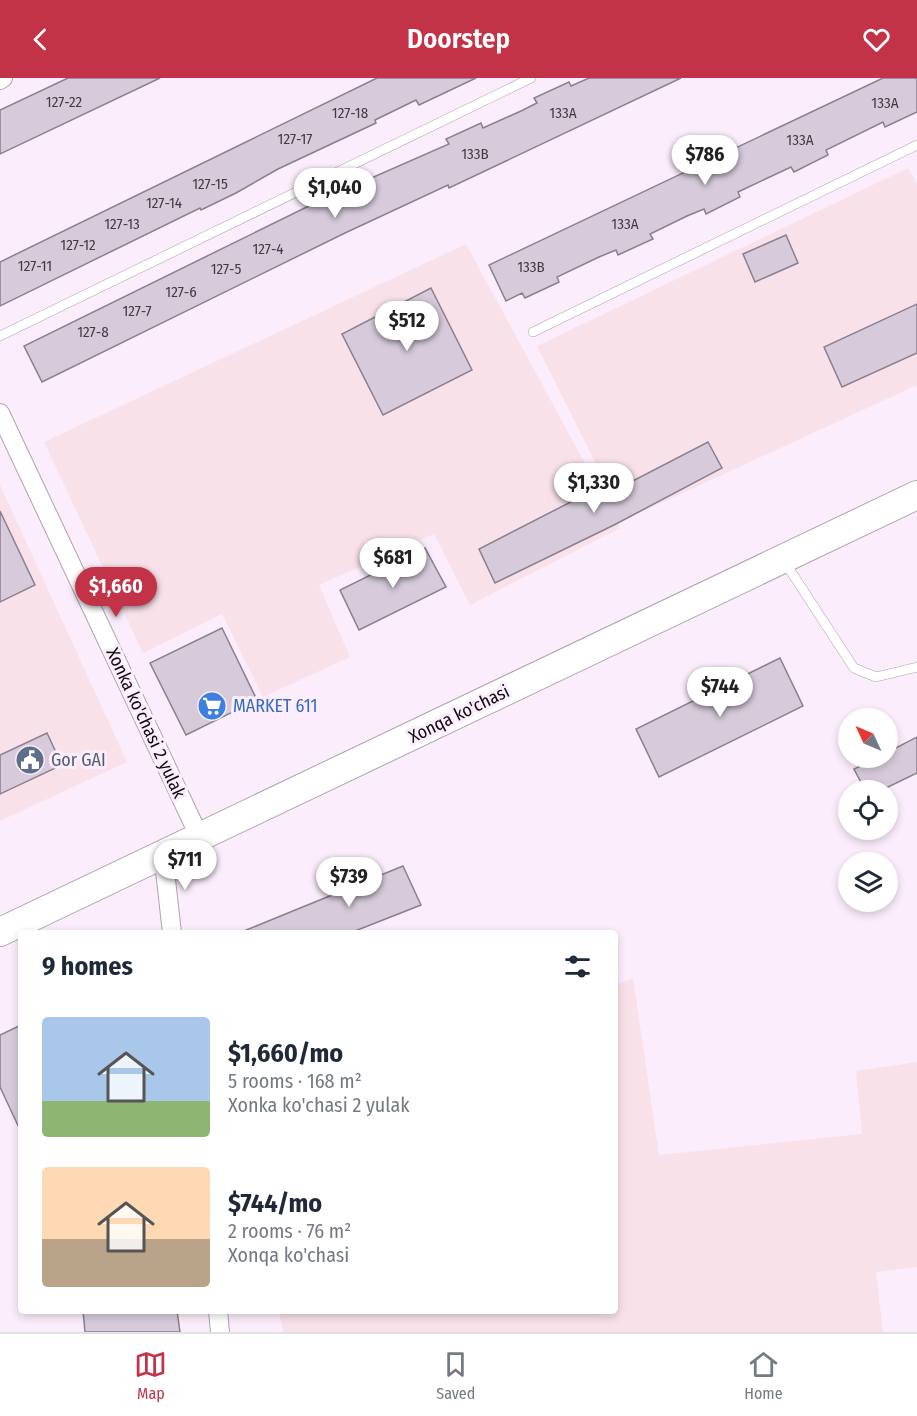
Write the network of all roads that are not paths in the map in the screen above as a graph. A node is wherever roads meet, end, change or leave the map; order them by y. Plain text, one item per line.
1 (531, 78) edge
2 (917, 145) edge
3 (533, 332) dead end
4 (0, 336) edge
5 (0, 413) edge
6 (917, 495) edge
7 (783, 559) junction
8 (917, 667) edge
9 (200, 838) junction
10 (160, 857) junction
11 (172, 930) edge
12 (0, 932) edge
13 (218, 1314) edge
14 (220, 1332) edge

1 - 4 lane
2 - 3 lane
5 - 9 street, Xonka ko'chasi 2 yulak
6 - 7 main road, Xonqa ko'chasi
7 - 8 lane
7 - 9 main road, Xonqa ko'chasi
9 - 10 main road, Xonqa ko'chasi
10 - 11 street
10 - 12 main road, Xonqa ko'chasi
13 - 14 street

